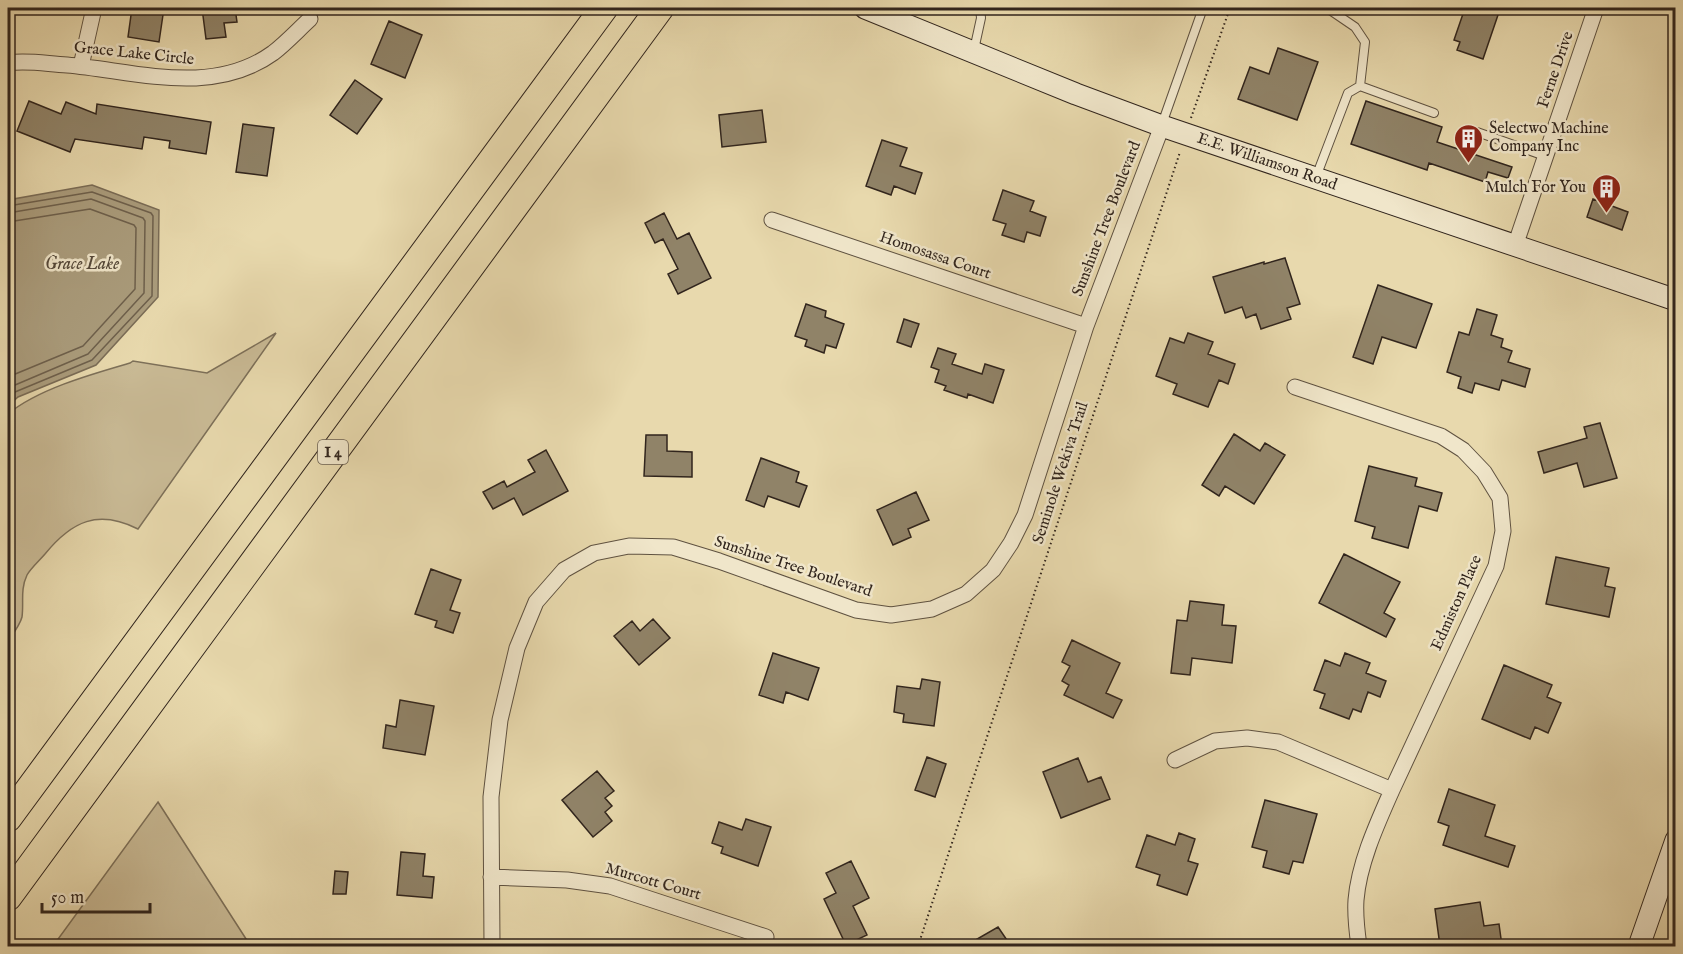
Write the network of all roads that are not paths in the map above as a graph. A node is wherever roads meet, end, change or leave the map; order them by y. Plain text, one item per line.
1 (94, 8) edge
2 (604, 8) edge
3 (660, 8) edge
4 (865, 8) edge
5 (980, 8) edge
6 (1102, 8) edge
7 (1118, 8) edge
8 (1203, 8) edge
9 (1311, 8) edge
10 (1596, 8) edge
11 (310, 19) dead end
12 (974, 52) junction
13 (8, 63) edge
14 (81, 66) junction
15 (1360, 86) junction
16 (1434, 113) dead end
17 (1162, 126) junction
18 (1477, 132) dead end
19 (1545, 156) junction
20 (1316, 178) junction
21 (772, 220) dead end
22 (1515, 246) junction
23 (1676, 300) edge
24 (1086, 326) junction
25 (1295, 387) dead end
26 (1175, 760) dead end
27 (1392, 790) junction
28 (8, 818) edge
29 (1676, 840) edge
30 (491, 877) junction
31 (8, 897) edge
32 (766, 937) dead end
33 (492, 946) edge
34 (1359, 946) edge
35 (1639, 946) edge

1 - 14 street
2 - 28 highway
3 - 31 highway, I 4
4 - 12 street, E.E. Williamson Road
5 - 12 lane
6 - 7 lane
8 - 17 lane
9 - 15 lane
10 - 19 street, Ferne Drive
11 - 14 street, Grace Lake Circle
12 - 17 street, E.E. Williamson Road
13 - 14 street, Grace Lake Circle
15 - 16 lane
15 - 20 lane
17 - 20 street, E.E. Williamson Road
17 - 24 street, Sunshine Tree Boulevard
18 - 19 lane
19 - 22 street, Ferne Drive
20 - 22 street, E.E. Williamson Road
21 - 24 street, Homosassa Court
22 - 23 street, E.E. Williamson Road
24 - 30 street, Sunshine Tree Boulevard
25 - 27 street, Edmiston Place
26 - 27 street
27 - 34 street, Edmiston Place
29 - 35 street
30 - 32 street, Murcott Court
30 - 33 street, Sunshine Tree Boulevard

